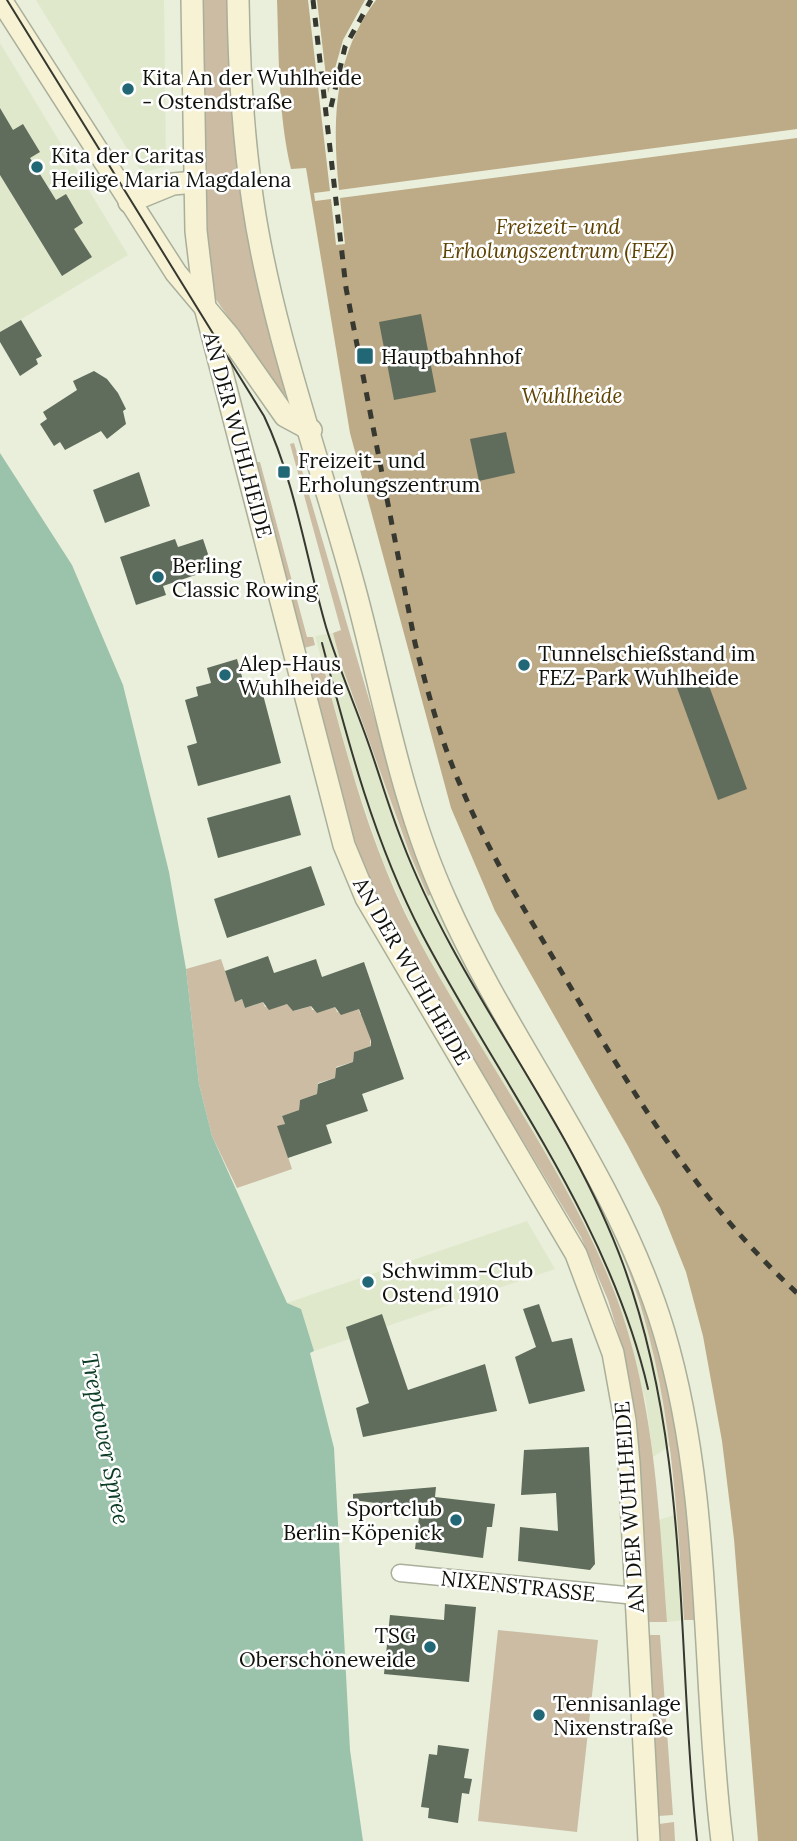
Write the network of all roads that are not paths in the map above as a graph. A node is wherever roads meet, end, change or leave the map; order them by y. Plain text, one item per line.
1 (2, 0) edge
2 (192, 0) edge
3 (238, 0) edge
4 (195, 183) junction
5 (129, 202) junction
6 (205, 307) junction
7 (311, 430) junction
8 (400, 1573) dead end
9 (636, 1596) junction
10 (649, 1841) edge
11 (722, 1841) edge

1 - 5 main road
2 - 4 main road, AN DER WUHLHEIDE
3 - 7 main road
4 - 5 main road
4 - 6 main road, AN DER WUHLHEIDE
5 - 6 main road
6 - 7 main road
6 - 9 main road, AN DER WUHLHEIDE
7 - 11 main road
8 - 9 street, NIXENSTRASSE
9 - 10 main road, AN DER WUHLHEIDE

